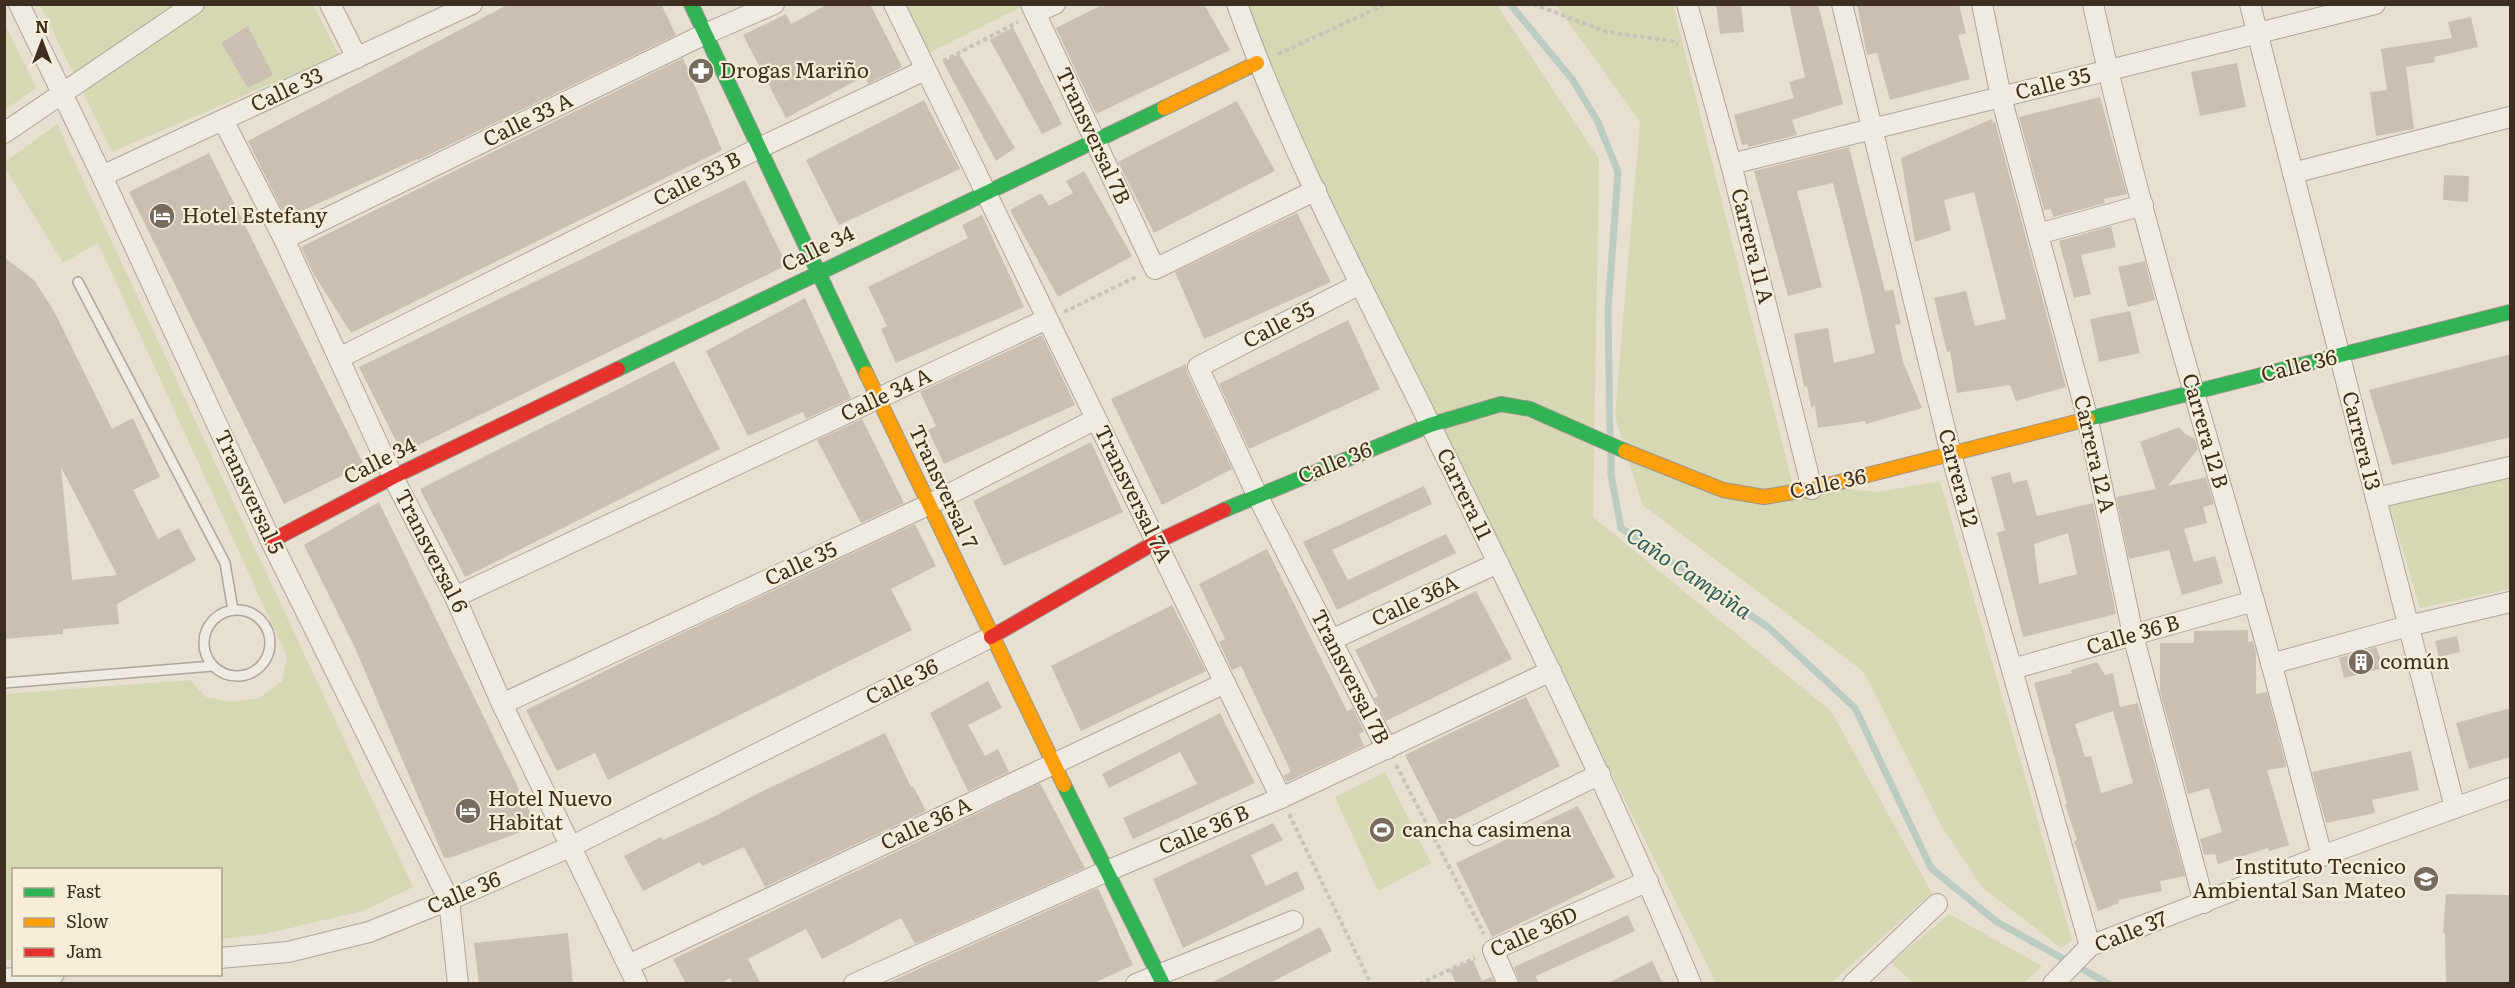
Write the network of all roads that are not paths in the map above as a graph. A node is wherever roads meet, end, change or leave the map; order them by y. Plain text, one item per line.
1 (19, 4) edge
2 (194, 4) edge
3 (330, 4) edge
4 (472, 4) edge
5 (691, 4) edge
6 (774, 4) edge
7 (894, 4) edge
8 (1055, 4) edge
9 (1236, 4) edge
10 (1687, 4) edge
11 (1842, 4) edge
12 (1982, 4) edge
13 (2093, 4) edge
14 (2250, 4) edge
15 (2375, 4) edge
16 (1033, 9) edge
17 (705, 34) junction
18 (2257, 34) junction
19 (357, 58) junction
20 (1257, 63) junction
21 (925, 70) junction
22 (2108, 71) junction
23 (61, 95) junction
24 (2001, 97) junction
25 (2511, 117) edge
26 (223, 120) junction
27 (1874, 128) junction
28 (4, 133) edge
29 (1095, 139) junction
30 (759, 148) junction
31 (1731, 164) junction
32 (2293, 173) junction
33 (102, 176) junction
34 (1316, 190) junction
35 (985, 192) junction
36 (2143, 205) junction
37 (2038, 234) junction
38 (284, 239) junction
39 (818, 272) junction
40 (78, 282) dead end
41 (1360, 284) junction
42 (2511, 312) edge
43 (1047, 319) junction
44 (2339, 356) junction
45 (340, 357) junction
46 (1198, 367) joint
47 (2194, 393) junction
48 (878, 399) junction
49 (1096, 419) junction
50 (2088, 420) junction
51 (1430, 425) junction
52 (1951, 454) junction
53 (2511, 467) edge
54 (393, 477) junction
55 (1812, 489) junction
56 (1257, 495) junction
57 (2376, 498) junction
58 (928, 505) junction
59 (271, 541) junction
60 (1156, 542) junction
61 (1498, 563) junction
62 (455, 597) junction
63 (2254, 601) junction
64 (2511, 602) edge
65 (233, 610) junction
66 (2408, 626) junction
67 (2133, 635) junction
68 (991, 637) junction
69 (1331, 640) junction
70 (2271, 664) junction
71 (213, 666) junction
72 (2012, 669) junction
73 (1551, 671) junction
74 (4, 683) edge
75 (1225, 683) junction
76 (502, 704) junction
77 (1387, 748) junction
78 (1054, 763) junction
79 (1600, 774) junction
80 (2511, 788) edge
81 (1281, 798) junction
82 (2455, 808) junction
83 (1477, 835) dead end
84 (572, 846) junction
85 (2322, 856) junction
86 (1107, 871) junction
87 (1648, 881) junction
88 (450, 900) junction
89 (2204, 903) junction
90 (1937, 904) dead end
91 (1293, 921) dead end
92 (2088, 949) junction
93 (222, 958) edge
94 (628, 965) junction
95 (42, 976) edge
96 (1161, 978) edge
97 (2061, 978) edge
98 (4, 979) edge
99 (458, 984) edge
100 (637, 984) edge
101 (854, 984) edge
102 (1136, 984) edge
103 (1508, 984) edge
104 (1691, 984) edge
105 (1853, 984) edge

1 - 23 street, Transversal 5
2 - 23 street
3 - 19 street
4 - 19 street, Calle 33
5 - 17 street, Transversal 7
6 - 17 street, Calle 33 A
7 - 21 street, Transversal 7A
8 - 16 street
9 - 20 street, Carrera 11
10 - 31 street, Carrera 11 A
11 - 27 street, Carrera 12
12 - 24 street, Carrera 12 A
13 - 22 street, Carrera 12 B
14 - 18 street, Carrera 13
15 - 18 street, Calle 35
16 - 29 street, Transversal 7B
17 - 30 street, Transversal 7
17 - 38 street, Calle 33 A
18 - 22 street, Calle 35
18 - 32 street, Carrera 13
19 - 26 street, Calle 33
20 - 29 street, Calle 34
20 - 34 street, Carrera 11
21 - 30 street, Calle 33 B
21 - 35 street, Transversal 7A
22 - 24 street, Calle 35
22 - 36 street, Carrera 12 B
23 - 28 street
23 - 33 street, Transversal 5
24 - 27 street, Calle 35
24 - 37 street, Carrera 12 A
25 - 32 street
26 - 33 street, Calle 33
26 - 38 street, Transversal 6
27 - 31 street, Calle 35
27 - 52 street, Carrera 12
29 - 34 street, Transversal 7B
29 - 35 street, Calle 34
30 - 39 street, Transversal 7
30 - 45 street, Calle 33 B
31 - 55 street, Carrera 11 A
32 - 44 street, Carrera 13
33 - 59 street, Transversal 5
34 - 41 street, Carrera 11
35 - 39 street, Calle 34
35 - 43 street, Transversal 7A
36 - 37 street
36 - 47 street, Carrera 12 B
37 - 50 street, Carrera 12 A
38 - 45 street, Transversal 6
39 - 48 street, Transversal 7
39 - 54 street, Calle 34
40 - 65 lane
41 - 46 street, Calle 35
41 - 51 street, Carrera 11
42 - 44 street, Calle 36
43 - 48 street, Calle 34 A
43 - 49 street, Transversal 7A
44 - 47 street, Calle 36
44 - 57 street, Carrera 13
45 - 54 street, Transversal 6
46 - 56 street, Transversal 7B
47 - 50 street, Calle 36
47 - 63 street, Carrera 12 B
48 - 58 street, Transversal 7
48 - 62 street, Calle 34 A
49 - 58 street, Calle 35
49 - 60 street, Transversal 7A
50 - 52 street, Calle 36
50 - 67 street, Carrera 12 A
51 - 55 street, Calle 36
51 - 56 street, Calle 36
51 - 61 street, Carrera 11
52 - 55 street, Calle 36
52 - 72 street, Carrera 12
53 - 57 street
54 - 59 street, Calle 34
54 - 62 street, Transversal 6
56 - 60 street, Calle 36
56 - 69 street, Transversal 7B
57 - 66 street, Carrera 13
58 - 68 street, Transversal 7
58 - 76 street, Calle 35
59 - 88 street, Transversal 5
60 - 68 street, Calle 36
60 - 75 street, Transversal 7A
61 - 69 street, Calle 36A
61 - 73 street, Carrera 11
62 - 76 street, Transversal 6
63 - 67 street, Calle 36 B
63 - 70 street, Carrera 12 B
64 - 66 street
65 - 71 lane
65 - 71 lane
66 - 70 street
66 - 82 street, Carrera 13
67 - 72 street, Calle 36 B
67 - 89 street, Carrera 12 A
68 - 78 street, Transversal 7
68 - 84 street, Calle 36
69 - 77 street, Transversal 7B
70 - 85 street, Carrera 12 B
71 - 74 lane
72 - 92 street, Carrera 12
73 - 77 street, Calle 36 B
73 - 79 street, Carrera 11
75 - 78 street, Calle 36 A
75 - 81 street, Transversal 7A
76 - 84 street, Transversal 6
77 - 81 street, Calle 36 B
78 - 86 street, Transversal 7
78 - 94 street, Calle 36 A
79 - 83 street
79 - 87 street, Carrera 11
80 - 82 street
81 - 86 street, Calle 36 B
82 - 85 street, Calle 37
84 - 88 street, Calle 36
84 - 94 street, Transversal 6
85 - 89 street, Calle 37
86 - 96 street, Transversal 7
86 - 101 street, Calle 36 B
87 - 103 street, Calle 36D
87 - 104 street, Carrera 11
88 - 93 street, Calle 36
88 - 99 street, Transversal 5
89 - 92 street, Calle 37
90 - 105 street
91 - 96 street
92 - 97 street, Calle 37
94 - 100 street, Transversal 6
95 - 98 street
96 - 102 street

